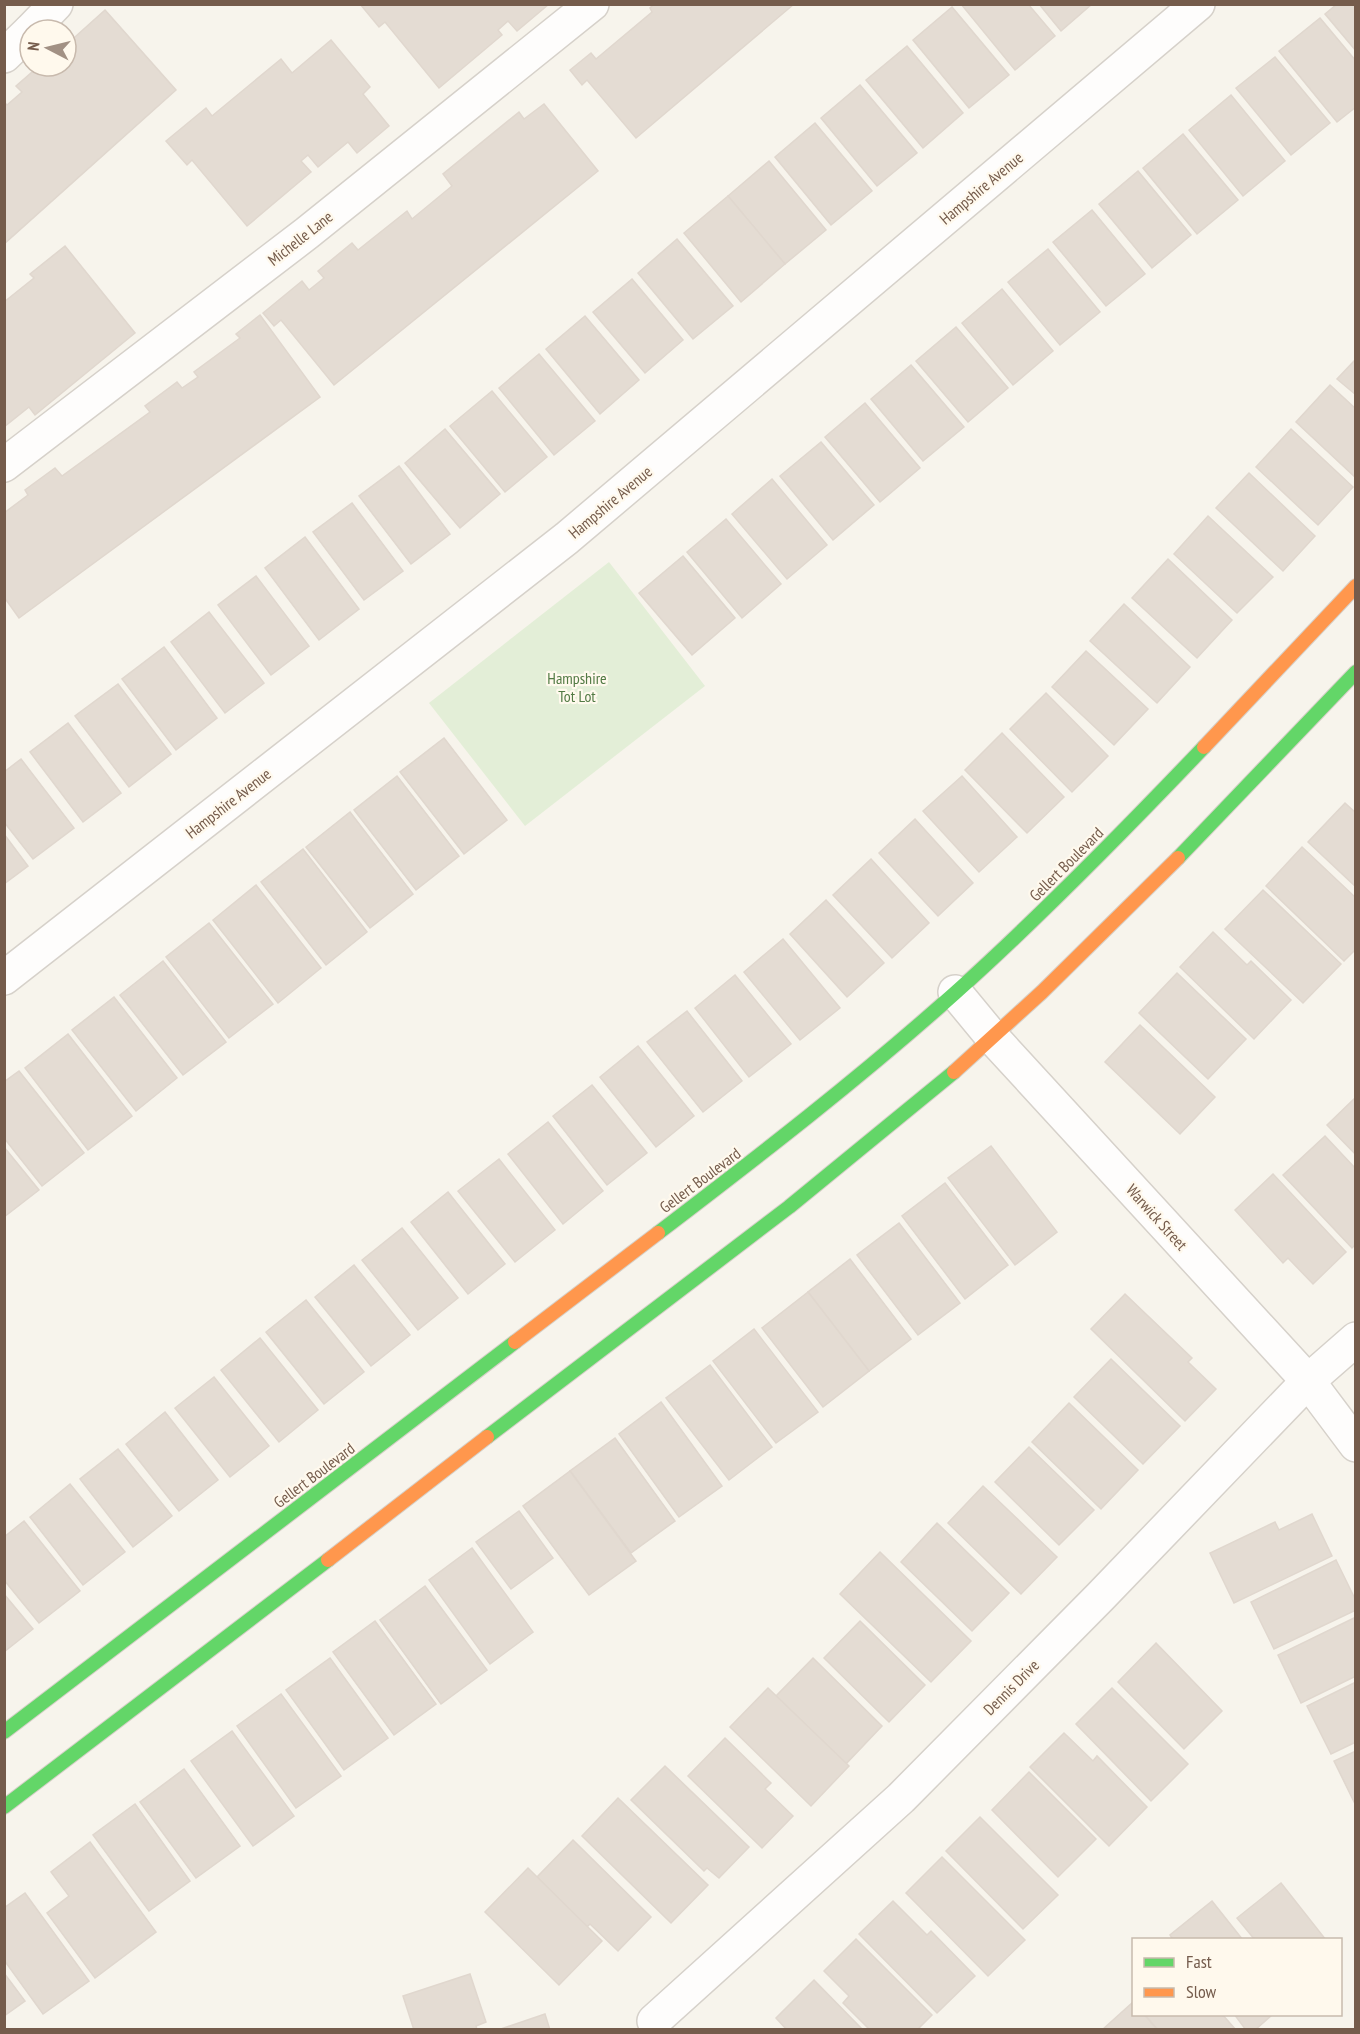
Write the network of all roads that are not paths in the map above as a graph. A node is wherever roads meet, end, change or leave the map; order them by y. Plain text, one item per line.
1 (56, 4) edge
2 (592, 4) edge
3 (1198, 4) edge
4 (42, 18) edge
5 (18, 42) edge
6 (4, 56) edge
7 (4, 465) edge
8 (1356, 586) edge
9 (1356, 672) edge
10 (4, 978) edge
11 (955, 992) junction
12 (993, 1038) junction
13 (1356, 1339) edge
14 (1308, 1381) junction
15 (1356, 1445) edge
16 (4, 1732) edge
17 (4, 1807) edge
18 (654, 2021) dead end

1 - 4 street
2 - 7 street, Michelle Lane
3 - 10 street, Hampshire Avenue
5 - 6 street
8 - 11 main road, Gellert Boulevard
9 - 12 main road
11 - 12 street, Warwick Street
11 - 16 main road, Gellert Boulevard
12 - 14 street, Warwick Street
12 - 17 main road
13 - 14 street, Dennis Drive
14 - 15 street, Warwick Street
14 - 18 street, Dennis Drive

